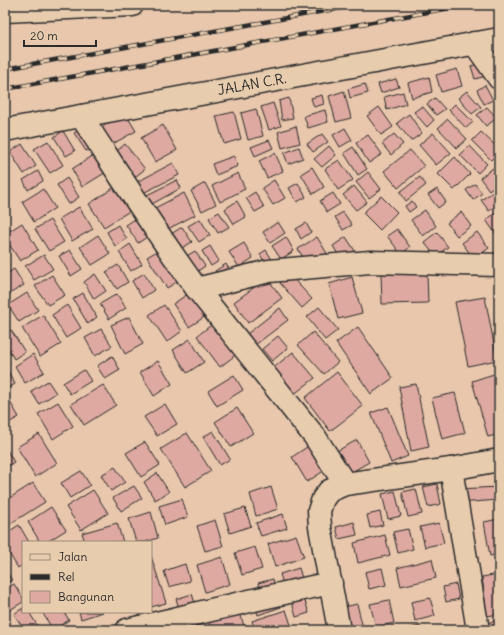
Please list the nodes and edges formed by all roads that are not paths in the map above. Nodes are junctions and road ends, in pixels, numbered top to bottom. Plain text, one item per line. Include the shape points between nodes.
1 (132, 5) edge
2 (5, 11) edge
3 (499, 39) edge
4 (474, 43) junction
5 (499, 78) edge
6 (81, 116) junction
7 (5, 130) edge
8 (499, 265) edge
9 (197, 289) junction
10 (499, 460) edge
11 (451, 469) junction
12 (345, 484) junction
13 (331, 583) junction
14 (204, 621) edge
15 (127, 630) edge
16 (339, 630) edge
17 (478, 630) edge

1 - 2 street
3 - 4 street, JALAN C.R.
4 - 5 street
4 - 6 street, JALAN C.R.
6 - 7 street, JALAN C.R.
6 - 9 street
8 - 9 street via 370,262 269,271
9 - 12 street via 315,437
10 - 11 street
11 - 12 street
11 - 17 street
12 - 13 street via 329,491 319,511
13 - 14 street via 278,594
13 - 16 street
14 - 15 street

